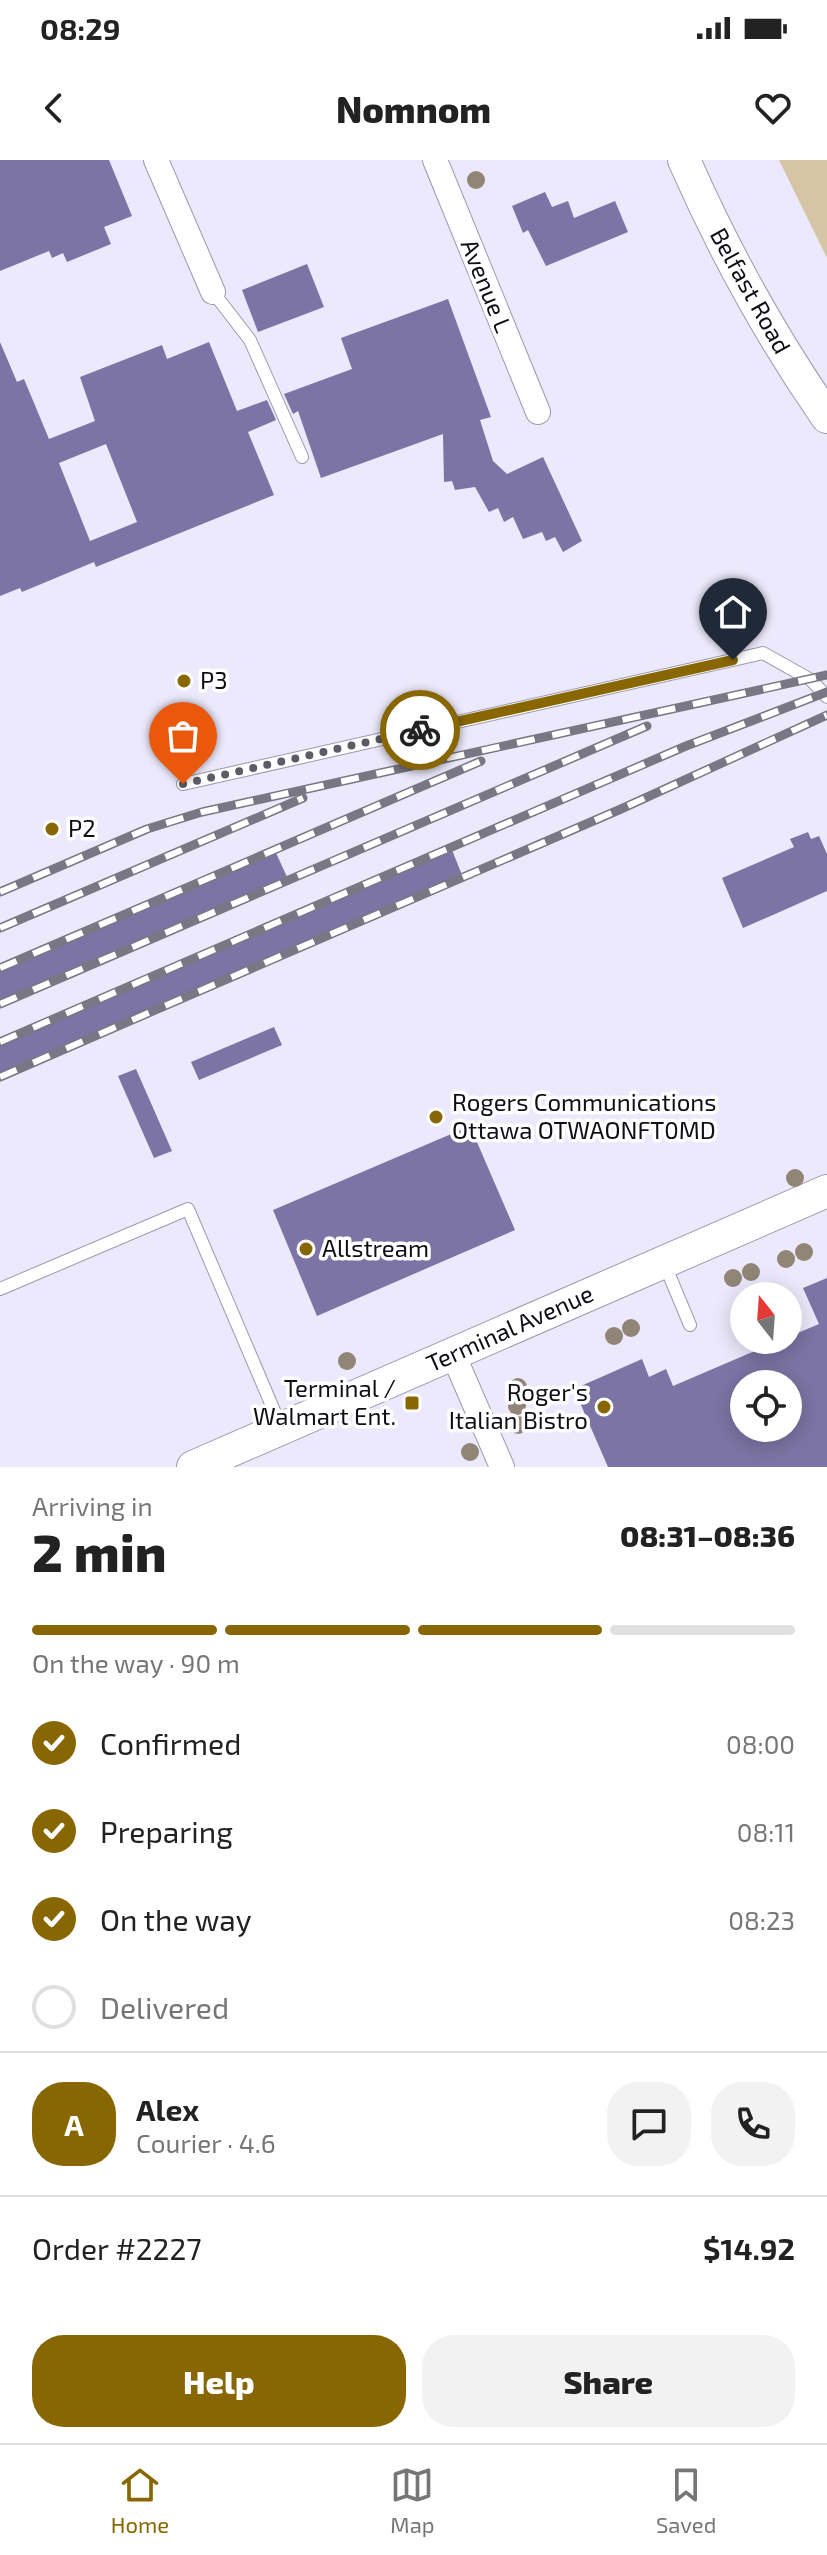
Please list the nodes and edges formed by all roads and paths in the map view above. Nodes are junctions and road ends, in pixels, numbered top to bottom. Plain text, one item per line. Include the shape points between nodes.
1 (156, 160) edge
2 (435, 160) edge
3 (684, 160) edge
4 (213, 292) joint
5 (538, 412) dead end
6 (827, 417) edge
7 (302, 457) dead end
8 (827, 697) edge
9 (183, 784) dead end
10 (827, 1191) edge
11 (664, 1262) junction
12 (0, 1289) edge
13 (690, 1325) dead end
14 (453, 1354) junction
15 (282, 1429) junction
16 (193, 1467) edge
17 (502, 1467) edge

1 - 4 street
2 - 5 street, Avenue L
3 - 6 street, Belfast Road via 720,243
4 - 7 lane via 250,340
8 - 9 lane via 811,680 763,653
10 - 11 street, Terminal Avenue
11 - 13 lane
11 - 14 street, Terminal Avenue
12 - 15 lane via 188,1209
14 - 15 street, Terminal Avenue
14 - 17 street
15 - 16 street, Terminal Avenue

